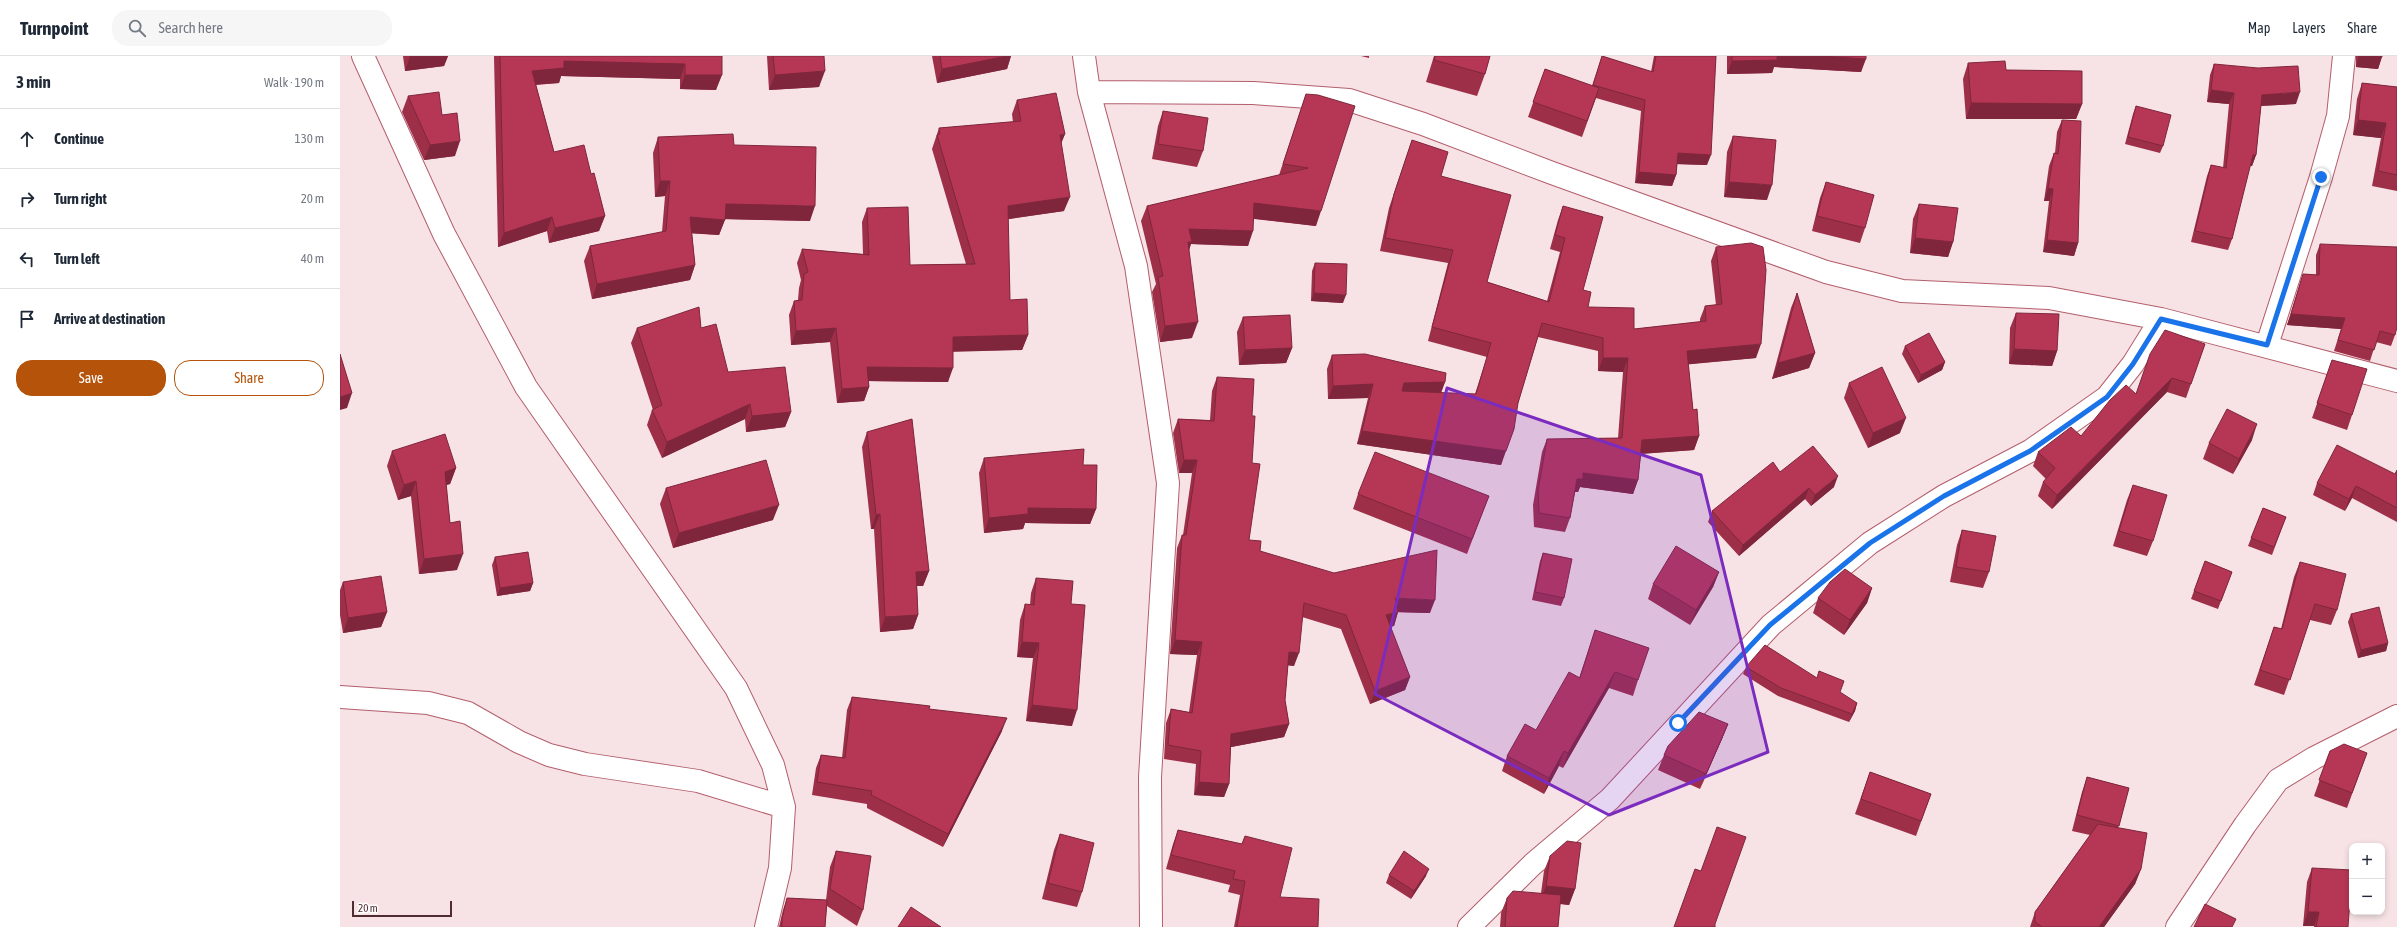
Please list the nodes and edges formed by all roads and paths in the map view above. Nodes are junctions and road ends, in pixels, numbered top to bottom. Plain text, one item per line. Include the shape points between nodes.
1 (363, 56) edge
2 (1084, 56) edge
3 (2344, 56) edge
4 (1089, 92) junction
5 (2161, 319) junction
6 (2267, 345) junction
7 (2397, 381) edge
8 (340, 697) edge
9 (2397, 716) edge
10 (784, 807) junction
11 (766, 927) edge
12 (1150, 927) edge
13 (1469, 927) edge
14 (2177, 927) edge

1 - 10 street via 444,234 526,387 736,688 773,765
2 - 4 street
3 - 6 street via 2338,116
4 - 5 street via 1253,93 1349,100 1422,124 1826,272 1902,291 2049,298
4 - 12 street via 1136,266 1168,482 1150,777
5 - 6 street
5 - 13 street via 2133,364 2107,397 2030,451 1944,496 1870,543 1770,625 1610,799 1532,864
6 - 7 street
8 - 10 street via 428,702 468,713 519,742 549,755 585,764 698,781
9 - 14 street via 2314,758 2278,780
10 - 11 street via 780,868

